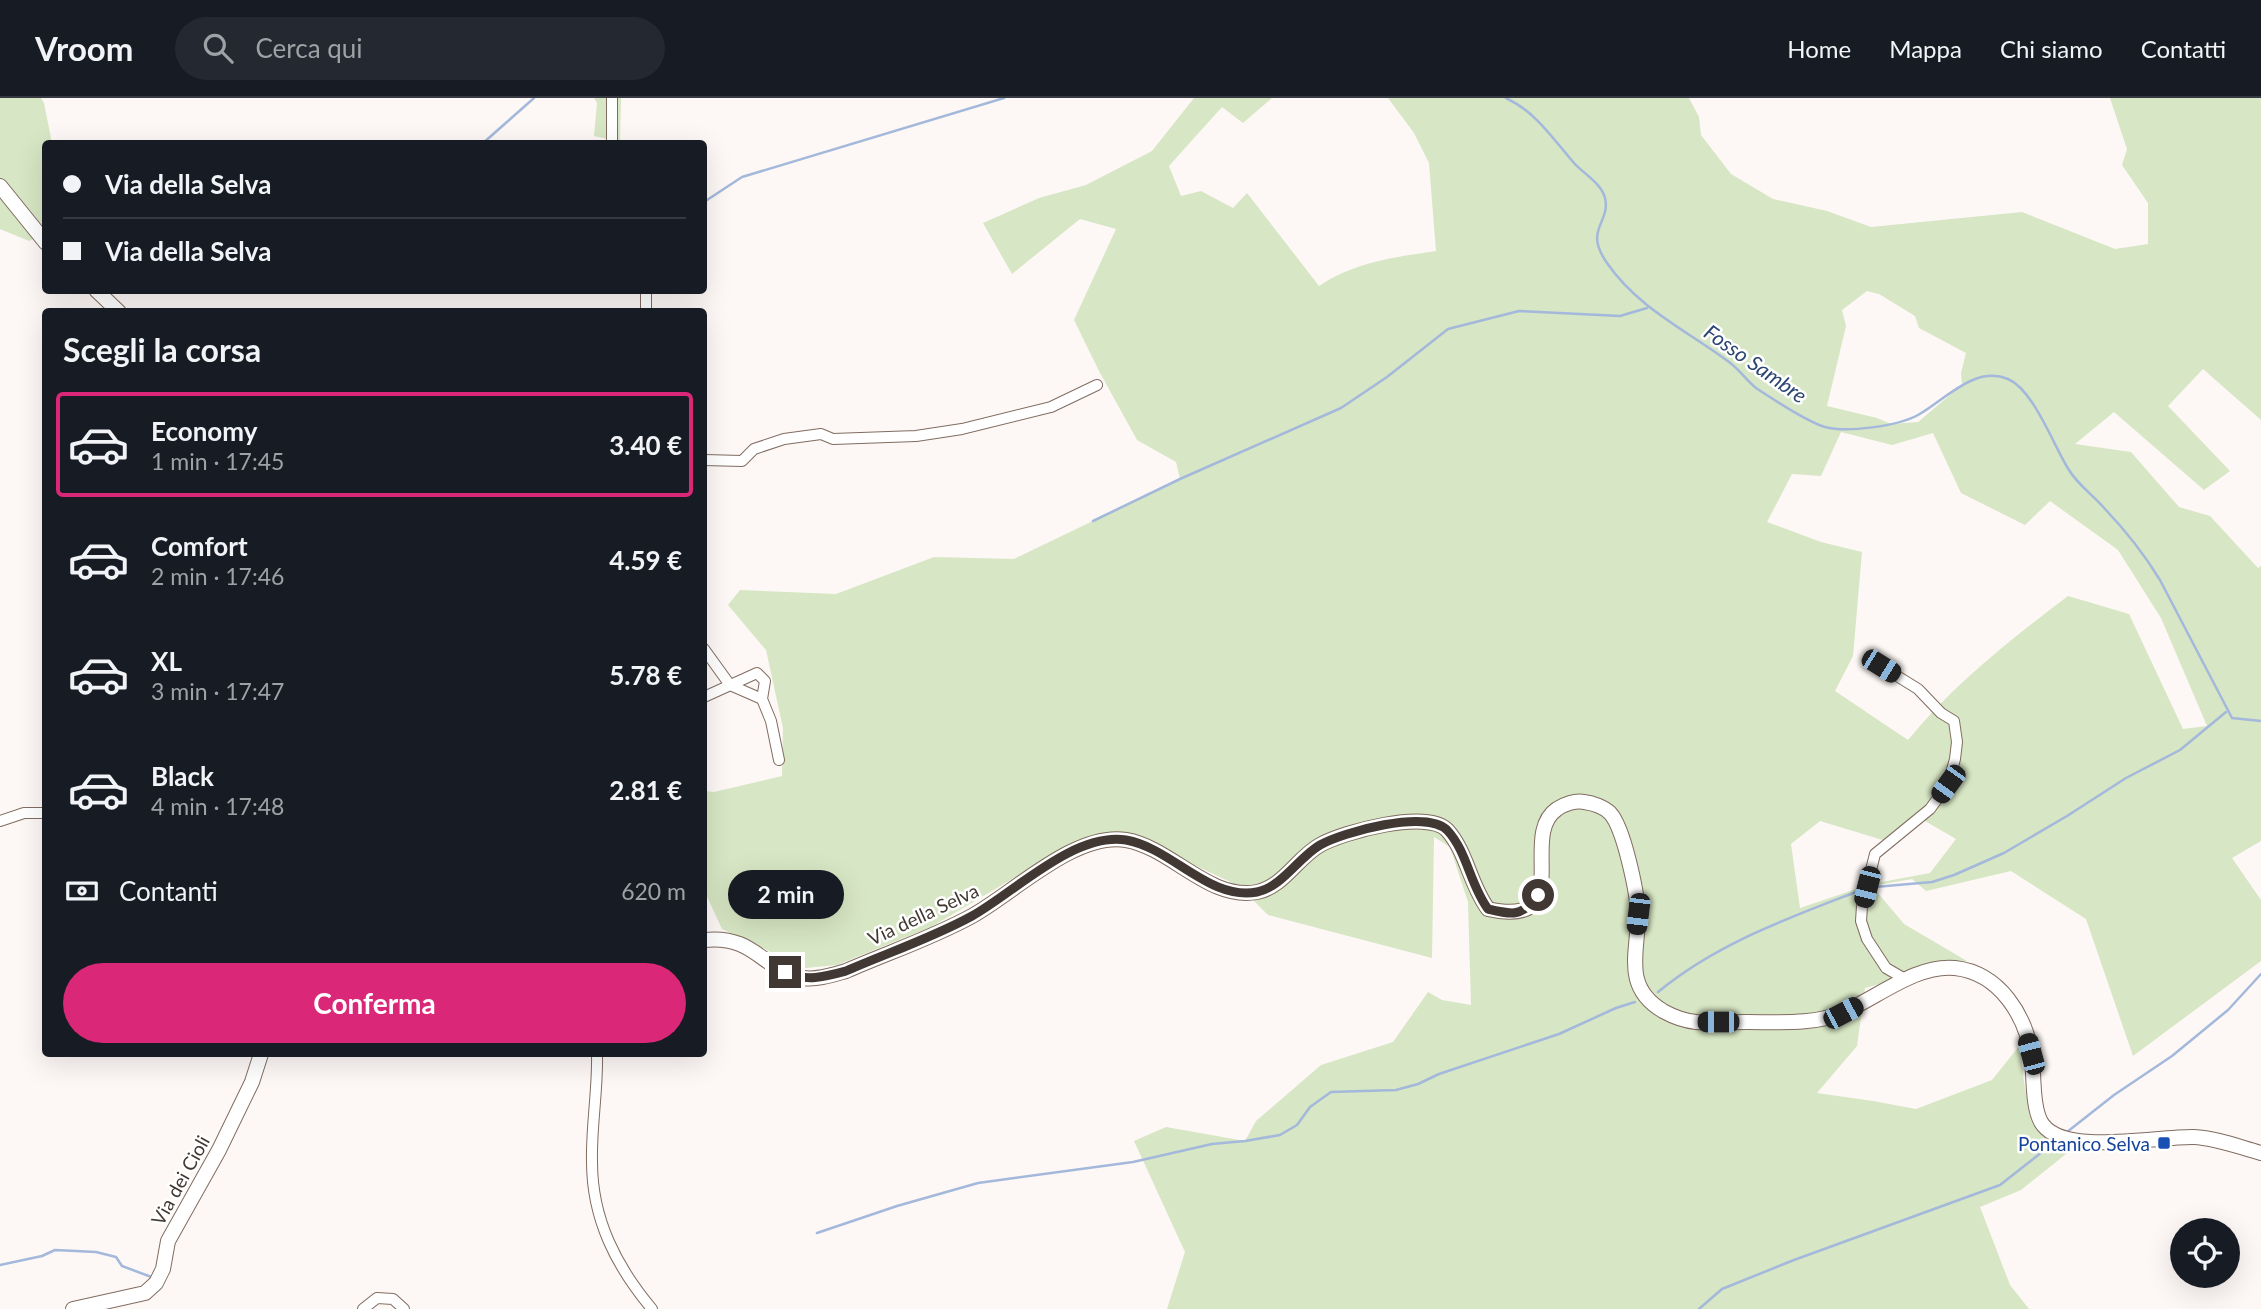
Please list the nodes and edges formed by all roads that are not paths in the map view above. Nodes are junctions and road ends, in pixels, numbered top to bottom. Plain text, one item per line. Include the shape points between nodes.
1 (612, 98) edge
2 (612, 140) edge
3 (0, 186) edge
4 (42, 238) edge
5 (100, 294) edge
6 (115, 308) edge
7 (1097, 385) dead end
8 (707, 460) edge
9 (707, 653) edge
10 (1881, 666) dead end
11 (730, 685) junction
12 (707, 696) edge
13 (762, 699) junction
14 (779, 760) dead end
15 (42, 813) edge
16 (0, 821) edge
17 (707, 940) edge
18 (1905, 979) junction
19 (260, 1057) edge
20 (597, 1057) edge
21 (2261, 1153) edge
22 (73, 1309) edge
23 (363, 1309) edge
24 (404, 1309) edge
25 (652, 1309) edge

1 - 2 street
3 - 4 street
5 - 6 street
7 - 8 street via 1051,407 962,429 902,437 833,439 821,434 754,449 742,461
9 - 11 street
10 - 18 street via 1918,689 1954,721 1957,742 1948,784 1936,801 1875,854 1862,906 1867,939 1886,968
11 - 12 street
11 - 13 street
11 - 13 street via 757,673 765,681
13 - 14 street
15 - 16 street
17 - 18 street, Via della Selva via 743,945 794,976 825,977 972,916 1086,845 1127,840 1212,883 1247,893 1266,890 1321,845 1342,835 1412,820 1444,827 1488,909 1519,913 1538,895 1544,876 1541,840 1549,819 1564,805 1582,801 1609,812 1617,823 1637,902 1634,973 1652,1004 1665,1013 1693,1022 1824,1019
18 - 21 street, Via della Selva via 1952,968 1974,971 1992,981 2008,998 2025,1031 2038,1116 2053,1133 2070,1141 2095,1143 2197,1137
19 - 22 street, Via dei Cioli via 219,1150 168,1241 156,1283 145,1293
20 - 25 street via 592,1161 595,1205 614,1254
23 - 24 street via 377,1298 393,1299

